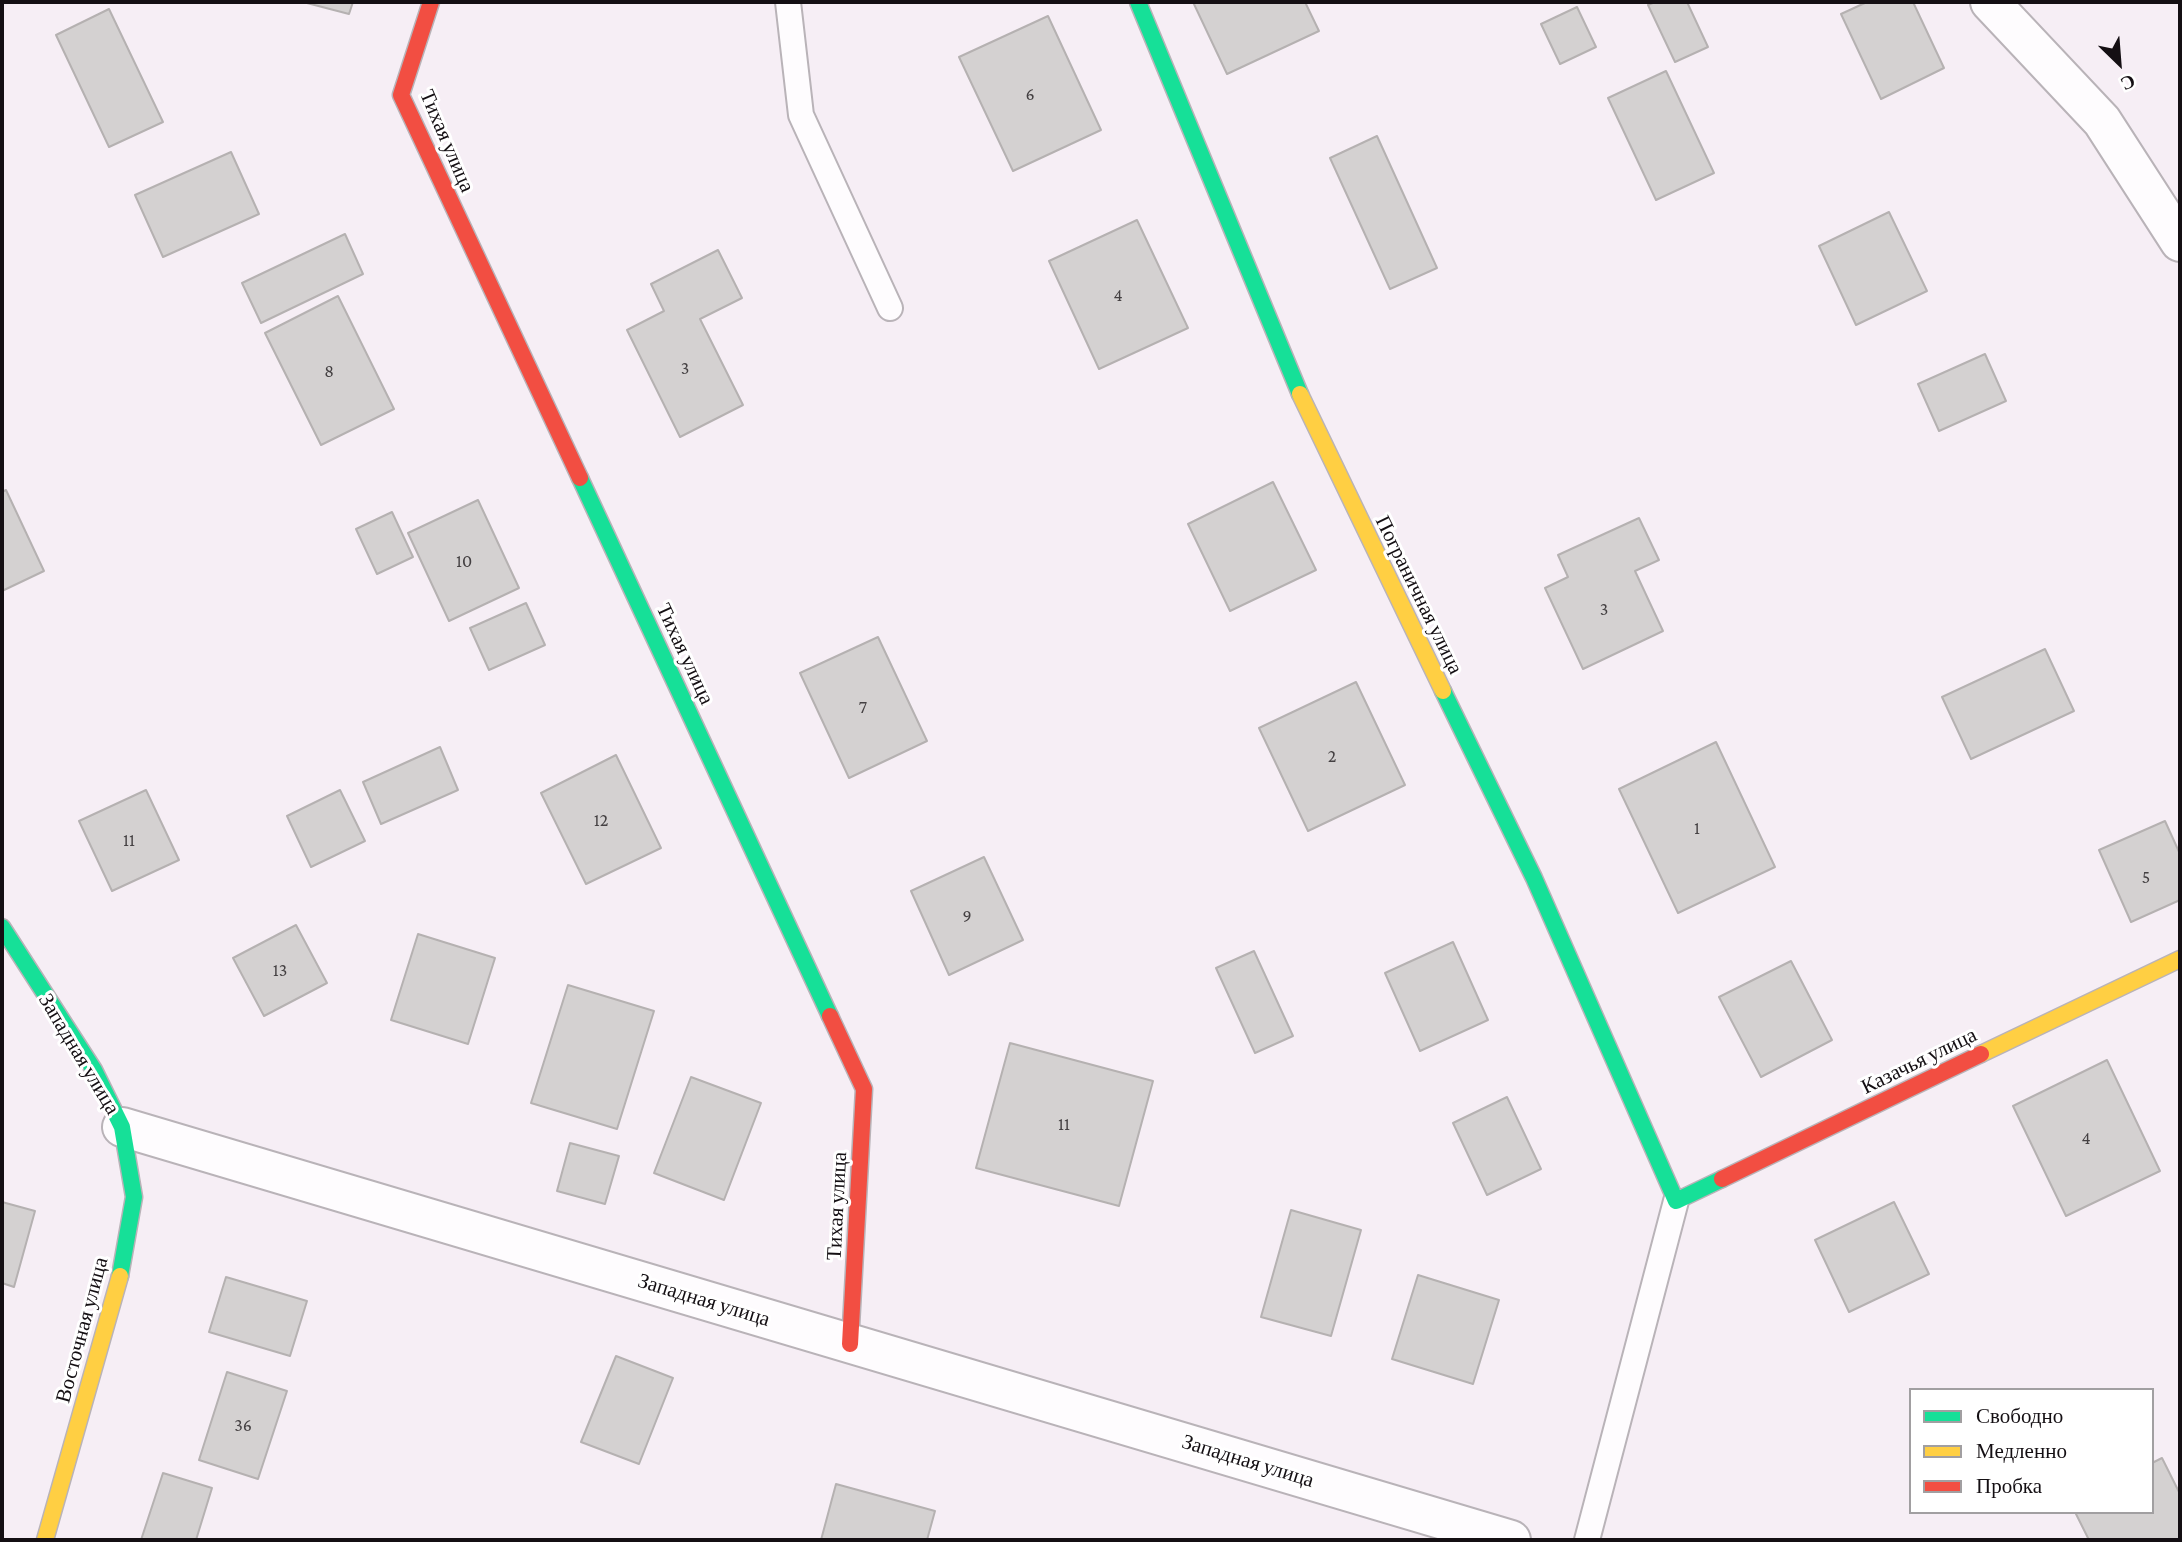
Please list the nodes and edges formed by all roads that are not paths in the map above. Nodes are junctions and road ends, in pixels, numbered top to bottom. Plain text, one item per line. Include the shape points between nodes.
1 (431, 2) edge
2 (788, 2) edge
3 (1138, 2) edge
4 (1990, 2) edge
5 (2180, 241) edge
6 (890, 308) dead end
7 (2, 927) edge
8 (2180, 959) edge
9 (122, 1128) junction
10 (1676, 1201) junction
11 (850, 1344) junction
12 (45, 1540) edge
13 (1511, 1540) edge
14 (1587, 1540) edge

1 - 11 street, Тихая улица via 401,95 864,1089
2 - 6 lane via 801,115
3 - 10 street, Пограничная улица via 1311,420 1534,878
4 - 5 street via 2102,121
7 - 9 street, Западная улица via 94,1070
8 - 10 street, Казачья улица
9 - 11 street, Западная улица
9 - 12 street, Восточная улица via 134,1197 119,1277
10 - 14 lane
11 - 13 street, Западная улица

